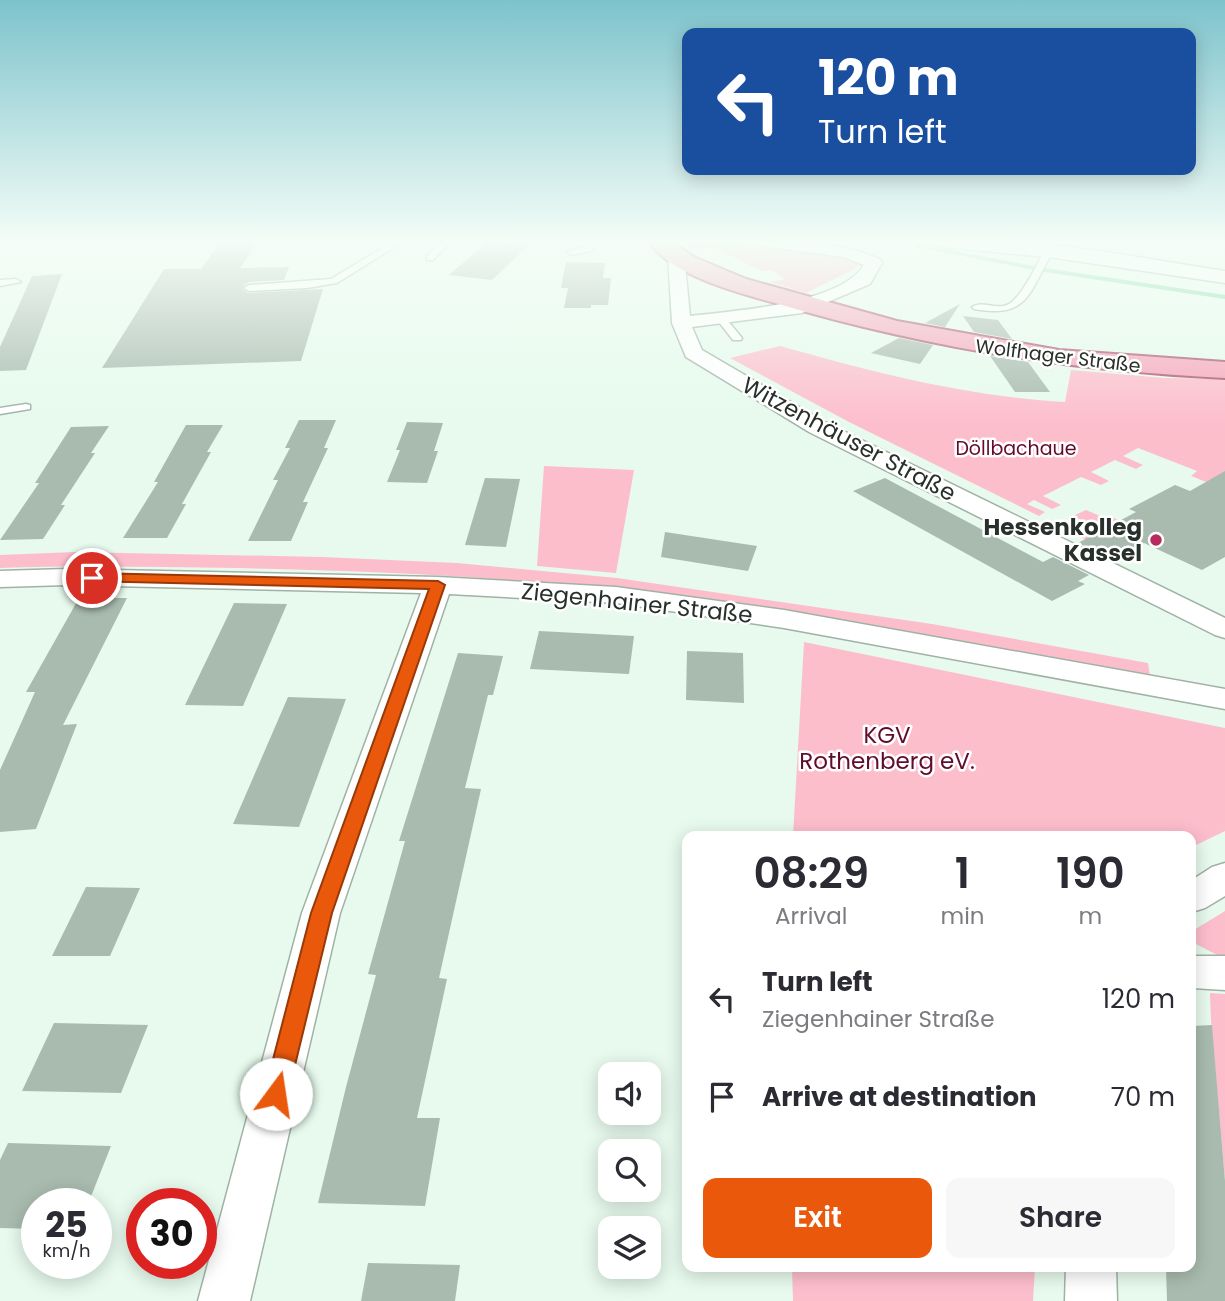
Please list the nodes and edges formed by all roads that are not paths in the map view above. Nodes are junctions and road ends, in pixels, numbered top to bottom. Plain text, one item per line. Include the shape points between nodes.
1 (677, 302) edge
2 (796, 302) edge
3 (813, 302) edge
4 (1019, 302) edge
5 (806, 305) junction
6 (977, 307) dead end
7 (720, 317) junction
8 (681, 323) junction
9 (737, 338) dead end
10 (1225, 370) edge
11 (26, 407) dead end
12 (0, 411) edge
13 (0, 579) edge
14 (438, 585) junction
15 (1225, 629) edge
16 (1225, 699) edge
17 (1225, 877) edge
18 (1196, 895) edge
19 (1196, 972) edge
20 (1225, 973) edge
21 (1091, 1272) edge
22 (224, 1301) edge
23 (1091, 1301) edge

1 - 8 street, Witzenhäuser Straße
2 - 5 main road, Wolfhager Straße
3 - 5 street
4 - 6 lane via 1006,309
5 - 7 street
5 - 10 main road, Wolfhager Straße via 957,343 1030,355
7 - 8 street
7 - 9 lane
8 - 15 street, Witzenhäuser Straße via 693,353 793,415
11 - 12 lane
13 - 14 street, Ziegenhainer Straße
14 - 16 street, Ziegenhainer Straße via 616,595 784,619
14 - 22 street via 321,913
17 - 18 street
19 - 20 street
21 - 23 street

